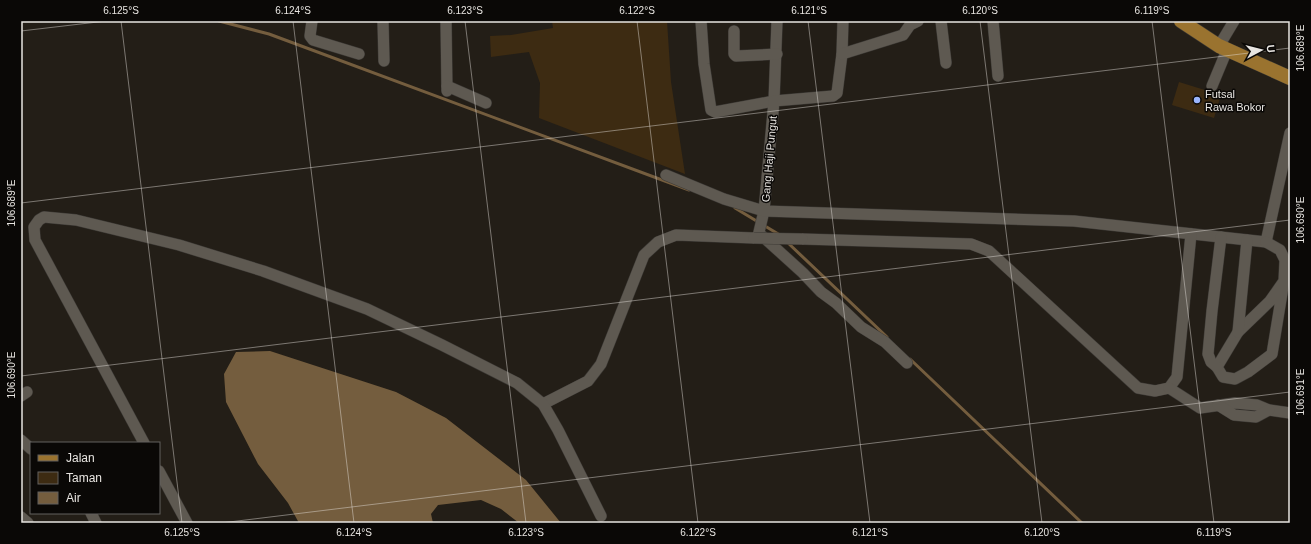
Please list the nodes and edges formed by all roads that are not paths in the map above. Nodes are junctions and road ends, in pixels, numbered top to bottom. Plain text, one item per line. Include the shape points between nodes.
1 (312, 21) edge
2 (383, 21) edge
3 (446, 21) edge
4 (701, 21) edge
5 (777, 21) edge
6 (843, 21) edge
7 (918, 21) edge
8 (941, 21) edge
9 (993, 21) edge
10 (1181, 21) edge
11 (1234, 21) edge
12 (734, 31) dead end
13 (1223, 48) junction
14 (359, 54) dead end
15 (776, 54) junction
16 (842, 54) junction
17 (384, 61) dead end
18 (946, 63) dead end
19 (998, 76) dead end
20 (1290, 78) edge
21 (1212, 86) dead end
22 (774, 101) junction
23 (486, 103) dead end
24 (1290, 133) edge
25 (666, 175) dead end
26 (764, 214) junction
27 (757, 233) junction
28 (1191, 234) junction
29 (1221, 237) junction
30 (1247, 240) junction
31 (1266, 242) junction
32 (1284, 280) junction
33 (1238, 332) junction
34 (907, 362) dead end
35 (1217, 367) junction
36 (1169, 388) junction
37 (543, 404) junction
38 (1290, 413) edge
39 (21, 440) edge
40 (143, 442) edge
41 (30, 448) edge
42 (160, 473) edge
43 (92, 514) edge
44 (601, 516) dead end
45 (21, 517) edge
46 (28, 523) edge
47 (96, 523) edge
48 (187, 523) edge

1 - 14 street via 310,36 313,40
2 - 17 street
3 - 23 street via 447,89
4 - 22 street, Gang Haji Pungut via 711,110 715,112
5 - 15 street, Gang Haji Pungut
6 - 16 street, Gang Haji Pungut
7 - 16 street via 910,25 903,35
8 - 18 street
9 - 19 street
10 - 13 main road
11 - 13 street
12 - 15 street via 736,56
13 - 20 main road
13 - 21 street
15 - 22 street, Gang Haji Pungut
16 - 22 street, Gang Haji Pungut via 835,95
22 - 26 street, Gang Haji Pungut
24 - 31 street
25 - 26 street
26 - 27 street, Gang Haji Pungut
26 - 28 street via 1074,221
27 - 34 street via 861,327 885,342
27 - 36 street, bridge via 802,239 971,244 989,251 1138,388 1155,391
27 - 37 street via 676,235 658,242 644,255 601,364 588,381
28 - 29 street
28 - 36 street via 1177,377
29 - 30 street
29 - 35 street via 1208,354 1211,362
30 - 31 street
30 - 33 street
31 - 32 street via 1280,250 1285,260
32 - 33 street via 1270,301
32 - 35 street via 1272,354 1235,379 1223,377
33 - 35 street
36 - 38 street via 1200,408 1218,405 1234,415 1256,417 1269,410
37 - 40 street via 517,383 442,345 359,307 263,271 179,245 76,220 44,217 34,227 35,240
37 - 44 street
39 - 41 street
42 - 48 street
43 - 47 street
45 - 46 street

